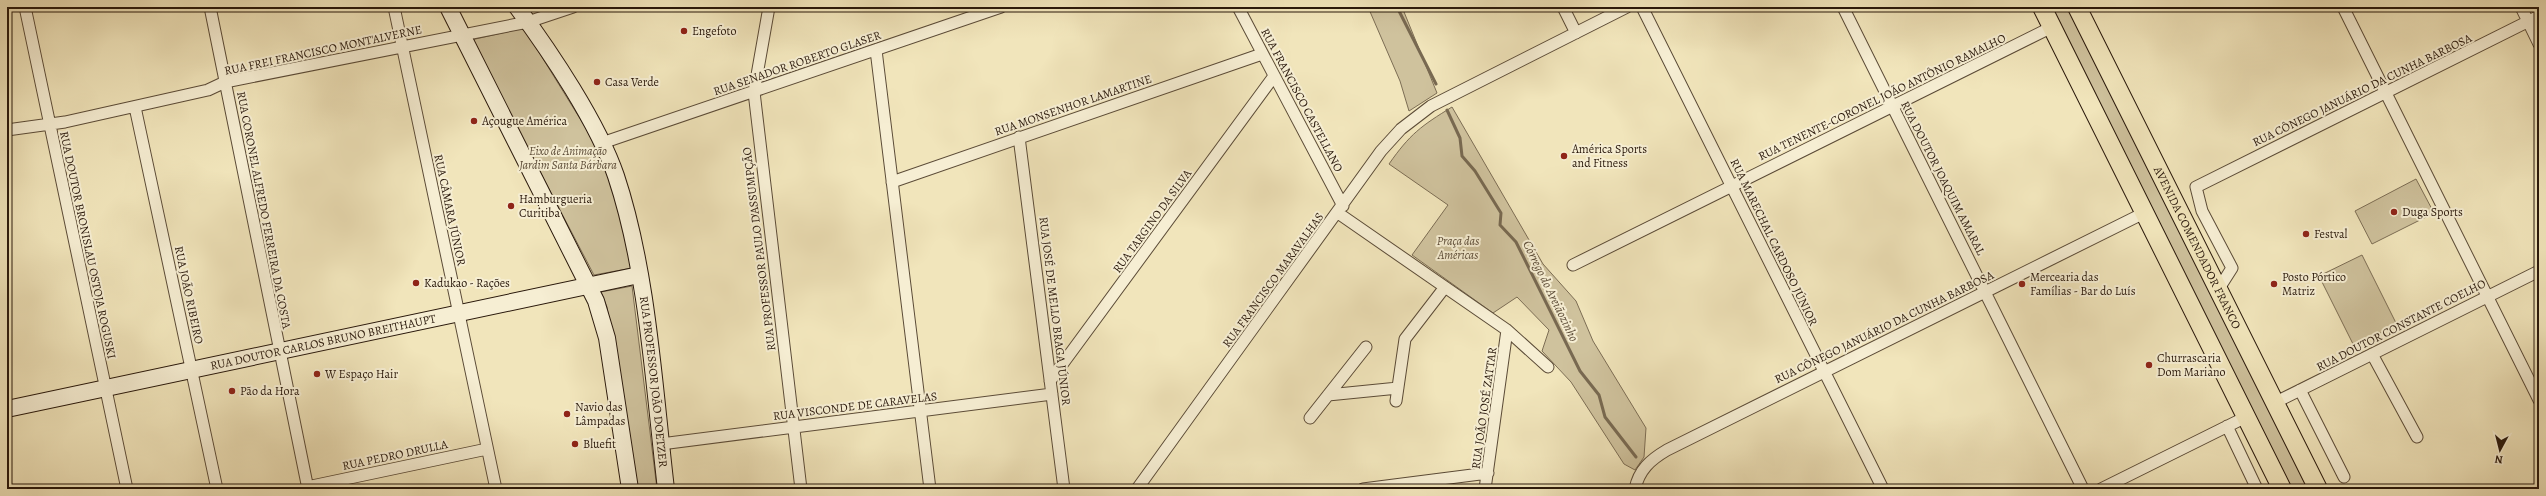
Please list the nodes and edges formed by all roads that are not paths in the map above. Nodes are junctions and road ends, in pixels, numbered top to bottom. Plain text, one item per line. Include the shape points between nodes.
1 (24, 7) edge
2 (210, 7) edge
3 (394, 7) edge
4 (448, 7) edge
5 (517, 7) edge
6 (573, 7) edge
7 (769, 7) edge
8 (1001, 7) edge
9 (1238, 7) edge
10 (1563, 7) edge
11 (1627, 7) edge
12 (1642, 7) edge
13 (1844, 7) edge
14 (2042, 7) edge
15 (2343, 7) edge
16 (2521, 7) edge
17 (2083, 9) edge
18 (2539, 16) edge
19 (2528, 21) junction
20 (528, 22) junction
21 (2052, 27) junction
22 (1576, 33) junction
23 (463, 35) junction
24 (2539, 44) edge
25 (403, 47) junction
26 (876, 50) junction
27 (1262, 54) junction
28 (1274, 76) junction
29 (225, 82) junction
30 (754, 92) junction
31 (2386, 92) junction
32 (135, 106) junction
33 (1893, 106) junction
34 (49, 124) junction
35 (7, 130) edge
36 (1020, 137) junction
37 (602, 144) junction
38 (892, 182) junction
39 (1732, 186) junction
40 (1340, 210) junction
41 (2144, 213) junction
42 (1573, 265) dead end
43 (2539, 271) edge
44 (640, 275) junction
45 (590, 285) junction
46 (1445, 288) junction
47 (2218, 290) junction
48 (1985, 292) junction
49 (2487, 296) junction
50 (459, 313) junction
51 (1507, 330) junction
52 (1366, 347) dead end
53 (279, 351) junction
54 (2372, 354) junction
55 (1548, 367) dead end
56 (192, 370) junction
57 (1824, 372) junction
58 (1050, 381) junction
59 (106, 388) junction
60 (1398, 388) junction
61 (2300, 390) junction
62 (1052, 394) junction
63 (1328, 395) junction
64 (2539, 400) edge
65 (1396, 401) dead end
66 (2274, 403) junction
67 (7, 409) edge
68 (921, 411) junction
69 (2246, 417) junction
70 (1310, 418) dead end
71 (2227, 426) junction
72 (794, 427) junction
73 (2291, 436) junction
74 (2417, 437) dead end
75 (661, 444) junction
76 (487, 449) junction
77 (1488, 473) junction
78 (2344, 477) dead end
79 (308, 488) edge
80 (127, 489) edge
81 (217, 489) edge
82 (496, 489) edge
83 (630, 489) edge
84 (666, 489) edge
85 (801, 489) edge
86 (930, 489) edge
87 (1064, 489) edge
88 (1137, 489) edge
89 (1362, 489) edge
90 (1486, 489) edge
91 (1635, 489) edge
92 (1883, 489) edge
93 (2083, 489) edge
94 (2101, 489) edge
95 (2257, 489) edge
96 (2282, 489) edge
97 (2318, 489) edge
98 (2324, 489) edge

1 - 34 street, RUA DOUTOR BRONISLAU OSTOJA ROGUSKI
2 - 29 street, RUA CORONEL ALFREDO FERREIRA DA COSTA
3 - 25 street, RUA CÂMARA JÚNIOR
4 - 23 main road
5 - 20 main road, RUA PROFESSOR JOÃO DOETZER
6 - 20 street, RUA FREI FRANCISCO MONT'ALVERNE
7 - 30 street, RUA PROFESSOR PAULO D'ASSUMPÇÃO
8 - 26 street, RUA SENADOR ROBERTO GLASER
9 - 27 street, RUA FRANCISCO CASTELLANO
10 - 22 street
11 - 22 street, RUA FRANCISCO MARAVALHAS
12 - 39 street, RUA MARECHAL CARDOSO JÚNIOR
13 - 33 street, RUA DOUTOR JOAQUIM AMARAL
14 - 21 highway
15 - 31 street
16 - 19 street
17 - 47 highway, AVENIDA COMENDADOR FRANCO
18 - 19 street, RUA CÔNEGO JANUÁRIO DA CUNHA BARBOSA
19 - 24 street
19 - 31 street, RUA CÔNEGO JANUÁRIO DA CUNHA BARBOSA
20 - 23 street, RUA FREI FRANCISCO MONT'ALVERNE
20 - 37 main road, RUA PROFESSOR JOÃO DOETZER
21 - 33 street, RUA TENENTE-CORONEL JOÃO ANTÔNIO RAMALHO
21 - 41 highway
22 - 40 street, RUA FRANCISCO MARAVALHAS via 1443,100 1412,119 1391,139
23 - 25 street, RUA FREI FRANCISCO MONT'ALVERNE
23 - 45 main road
25 - 29 street, RUA FREI FRANCISCO MONT'ALVERNE
25 - 50 street, RUA CÂMARA JÚNIOR
26 - 30 street, RUA SENADOR ROBERTO GLASER
26 - 38 street
27 - 28 street, RUA FRANCISCO CASTELLANO
27 - 36 street, RUA MONSENHOR LAMARTINE
28 - 40 street, RUA FRANCISCO CASTELLANO
28 - 58 street, RUA TARGINO DA SILVA
29 - 32 street, RUA FREI FRANCISCO MONT'ALVERNE via 208,90
29 - 53 street, RUA CORONEL ALFREDO FERREIRA DA COSTA
30 - 37 street, RUA SENADOR ROBERTO GLASER
30 - 72 street, RUA PROFESSOR PAULO D'ASSUMPÇÃO
31 - 47 street, RUA CÔNEGO JANUÁRIO DA CUNHA BARBOSA via 2196,187 2202,211 2232,268
31 - 49 street
32 - 34 street, RUA FREI FRANCISCO MONT'ALVERNE
32 - 56 street, RUA JOÃO RIBEIRO
33 - 39 street, RUA TENENTE-CORONEL JOÃO ANTÔNIO RAMALHO
33 - 48 street, RUA DOUTOR JOAQUIM AMARAL
34 - 35 street, RUA FREI FRANCISCO MONT'ALVERNE
34 - 59 street, RUA DOUTOR BRONISLAU OSTOJA ROGUSKI
36 - 38 street, RUA MONSENHOR LAMARTINE
36 - 58 street, RUA JOSÉ DE MELLO BRAGA JÚNIOR
37 - 44 main road, RUA PROFESSOR JOÃO DOETZER via 616,176 626,209
38 - 68 street
39 - 42 street, RUA TENENTE-CORONEL JOÃO ANTÔNIO RAMALHO
39 - 57 street, RUA MARECHAL CARDOSO JÚNIOR
40 - 46 street, RUA FRANCISCO CASTELLANO
40 - 88 street, RUA FRANCISCO MARAVALHAS
41 - 48 street, RUA CÔNEGO JANUÁRIO DA CUNHA BARBOSA
41 - 69 highway
43 - 49 street, RUA DOUTOR CONSTANTE COELHO
44 - 45 main road, RUA DOUTOR CARLOS BRUNO BREITHAUPT
44 - 75 main road, RUA PROFESSOR JOÃO DOETZER
45 - 50 main road, RUA DOUTOR CARLOS BRUNO BREITHAUPT
45 - 83 main road via 607,338
46 - 51 street, RUA FRANCISCO CASTELLANO
46 - 60 street via 1407,336
47 - 66 highway, AVENIDA COMENDADOR FRANCO
48 - 57 street, RUA CÔNEGO JANUÁRIO DA CUNHA BARBOSA
48 - 93 street, RUA DOUTOR JOAQUIM AMARAL
49 - 54 street, RUA DOUTOR CONSTANTE COELHO
49 - 64 street
50 - 53 main road, RUA DOUTOR CARLOS BRUNO BREITHAUPT
50 - 76 street, RUA CÂMARA JÚNIOR
51 - 55 street, RUA FRANCISCO CASTELLANO
51 - 77 street, RUA JOÃO JOSÉ ZATTAR
52 - 63 street
53 - 56 main road, RUA DOUTOR CARLOS BRUNO BREITHAUPT
53 - 79 street, RUA CORONEL ALFREDO FERREIRA DA COSTA
54 - 61 street, RUA DOUTOR CONSTANTE COELHO
54 - 74 street
56 - 59 main road, RUA DOUTOR CARLOS BRUNO BREITHAUPT
56 - 81 street, RUA JOÃO RIBEIRO
57 - 91 street, RUA CÔNEGO JANUÁRIO DA CUNHA BARBOSA via 1666,450 1640,473
57 - 92 street, RUA MARECHAL CARDOSO JÚNIOR
58 - 62 street, RUA JOSÉ DE MELLO BRAGA JÚNIOR
59 - 67 main road, RUA DOUTOR CARLOS BRUNO BREITHAUPT
59 - 80 street, RUA DOUTOR BRONISLAU OSTOJA ROGUSKI
60 - 63 street
60 - 65 street
61 - 66 street, RUA DOUTOR CONSTANTE COELHO
61 - 78 street
62 - 68 street, RUA VISCONDE DE CARAVELAS
62 - 87 street, RUA JOSÉ DE MELLO BRAGA JÚNIOR
63 - 70 street
66 - 73 highway, AVENIDA COMENDADOR FRANCO
68 - 72 street, RUA VISCONDE DE CARAVELAS
68 - 86 street
69 - 71 street
69 - 96 highway
71 - 94 street
71 - 95 street
72 - 75 street, RUA VISCONDE DE CARAVELAS
72 - 85 street, RUA PROFESSOR PAULO D'ASSUMPÇÃO
73 - 97 highway, AVENIDA COMENDADOR FRANCO
73 - 98 highway
75 - 84 main road, RUA PROFESSOR JOÃO DOETZER
76 - 79 street, RUA PEDRO DRULLA
76 - 82 street, RUA CÂMARA JÚNIOR
77 - 89 street
77 - 90 street, RUA JOÃO JOSÉ ZATTAR

